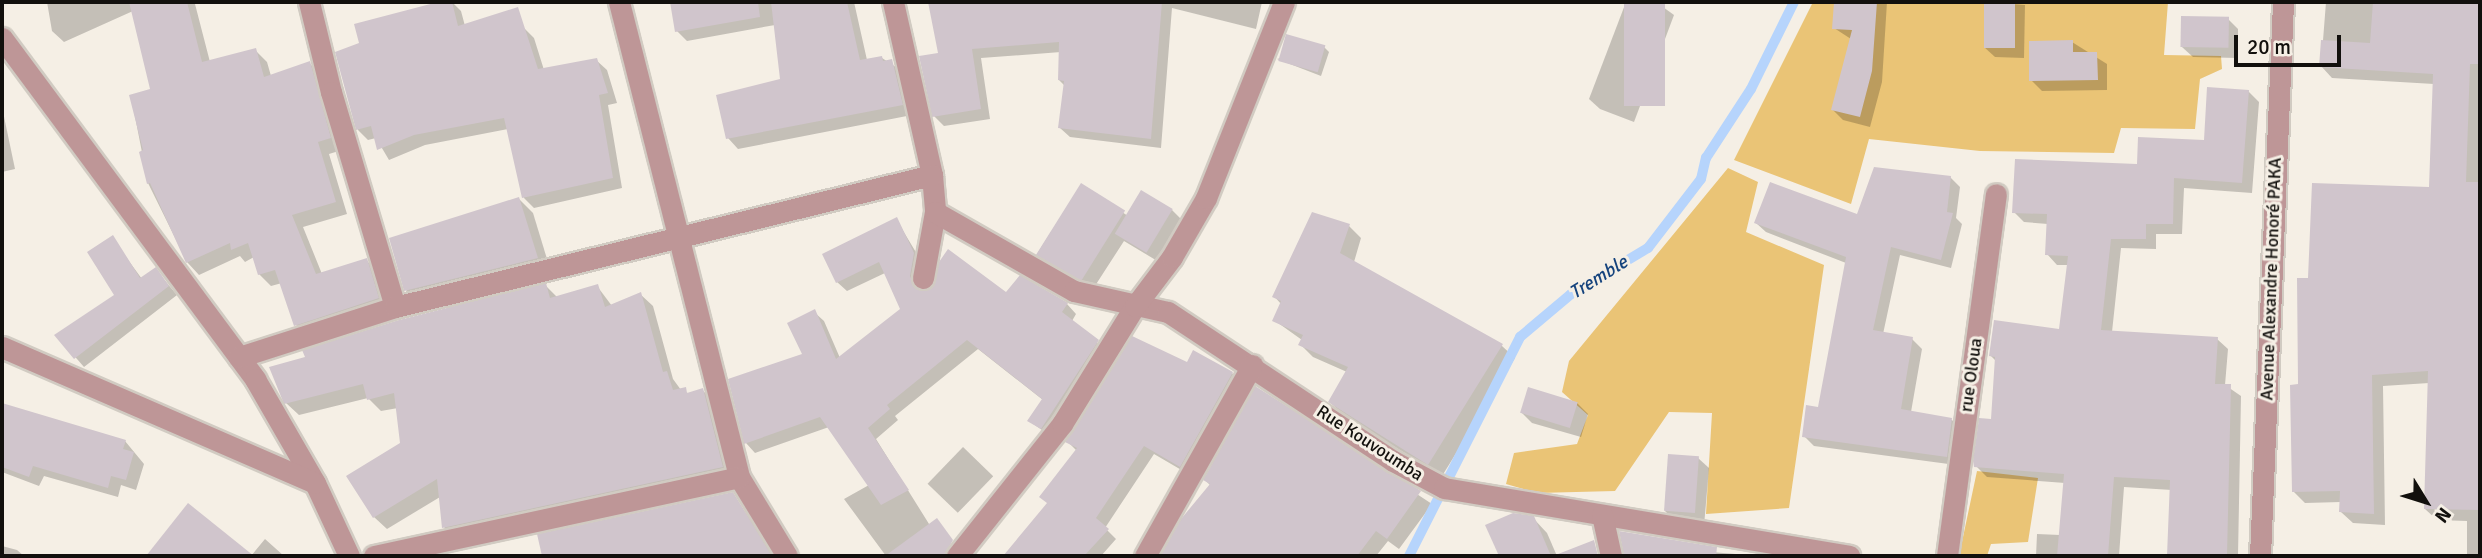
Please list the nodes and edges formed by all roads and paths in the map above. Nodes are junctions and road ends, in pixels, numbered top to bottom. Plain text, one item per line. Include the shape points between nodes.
1 (309, 2) edge
2 (619, 2) edge
3 (893, 2) edge
4 (1284, 2) edge
5 (2283, 2) edge
6 (2, 38) edge
7 (932, 175) junction
8 (1996, 194) dead end
9 (935, 212) junction
10 (678, 237) junction
11 (923, 278) dead end
12 (1135, 306) junction
13 (396, 307) junction
14 (2, 347) edge
15 (239, 357) junction
16 (1252, 365) junction
17 (739, 477) junction
18 (315, 483) junction
19 (1602, 515) junction
20 (349, 556) edge
21 (374, 556) edge
22 (788, 556) edge
23 (957, 556) edge
24 (1144, 556) edge
25 (1611, 556) edge
26 (1849, 556) edge
27 (1947, 556) edge
28 (2260, 556) edge

1 - 13 street via 331,92
2 - 10 street
3 - 7 street
4 - 12 street via 1206,198 1172,257
5 - 28 street, Avenue Alexandre Honoré PAKA
6 - 15 street
7 - 9 street
7 - 10 street
8 - 27 street, rue Oloua
9 - 11 street
9 - 12 street, Rue Kouvoumba via 1074,291
10 - 13 street
10 - 17 street
12 - 16 street, Rue Kouvoumba via 1168,312
12 - 23 street via 1062,424
13 - 15 street
14 - 18 street
15 - 18 street
16 - 19 street, Rue Kouvoumba via 1422,479 1444,488
16 - 24 street
17 - 21 street
17 - 22 street
18 - 20 street
19 - 25 street
19 - 26 street, Rue Kouvoumba

